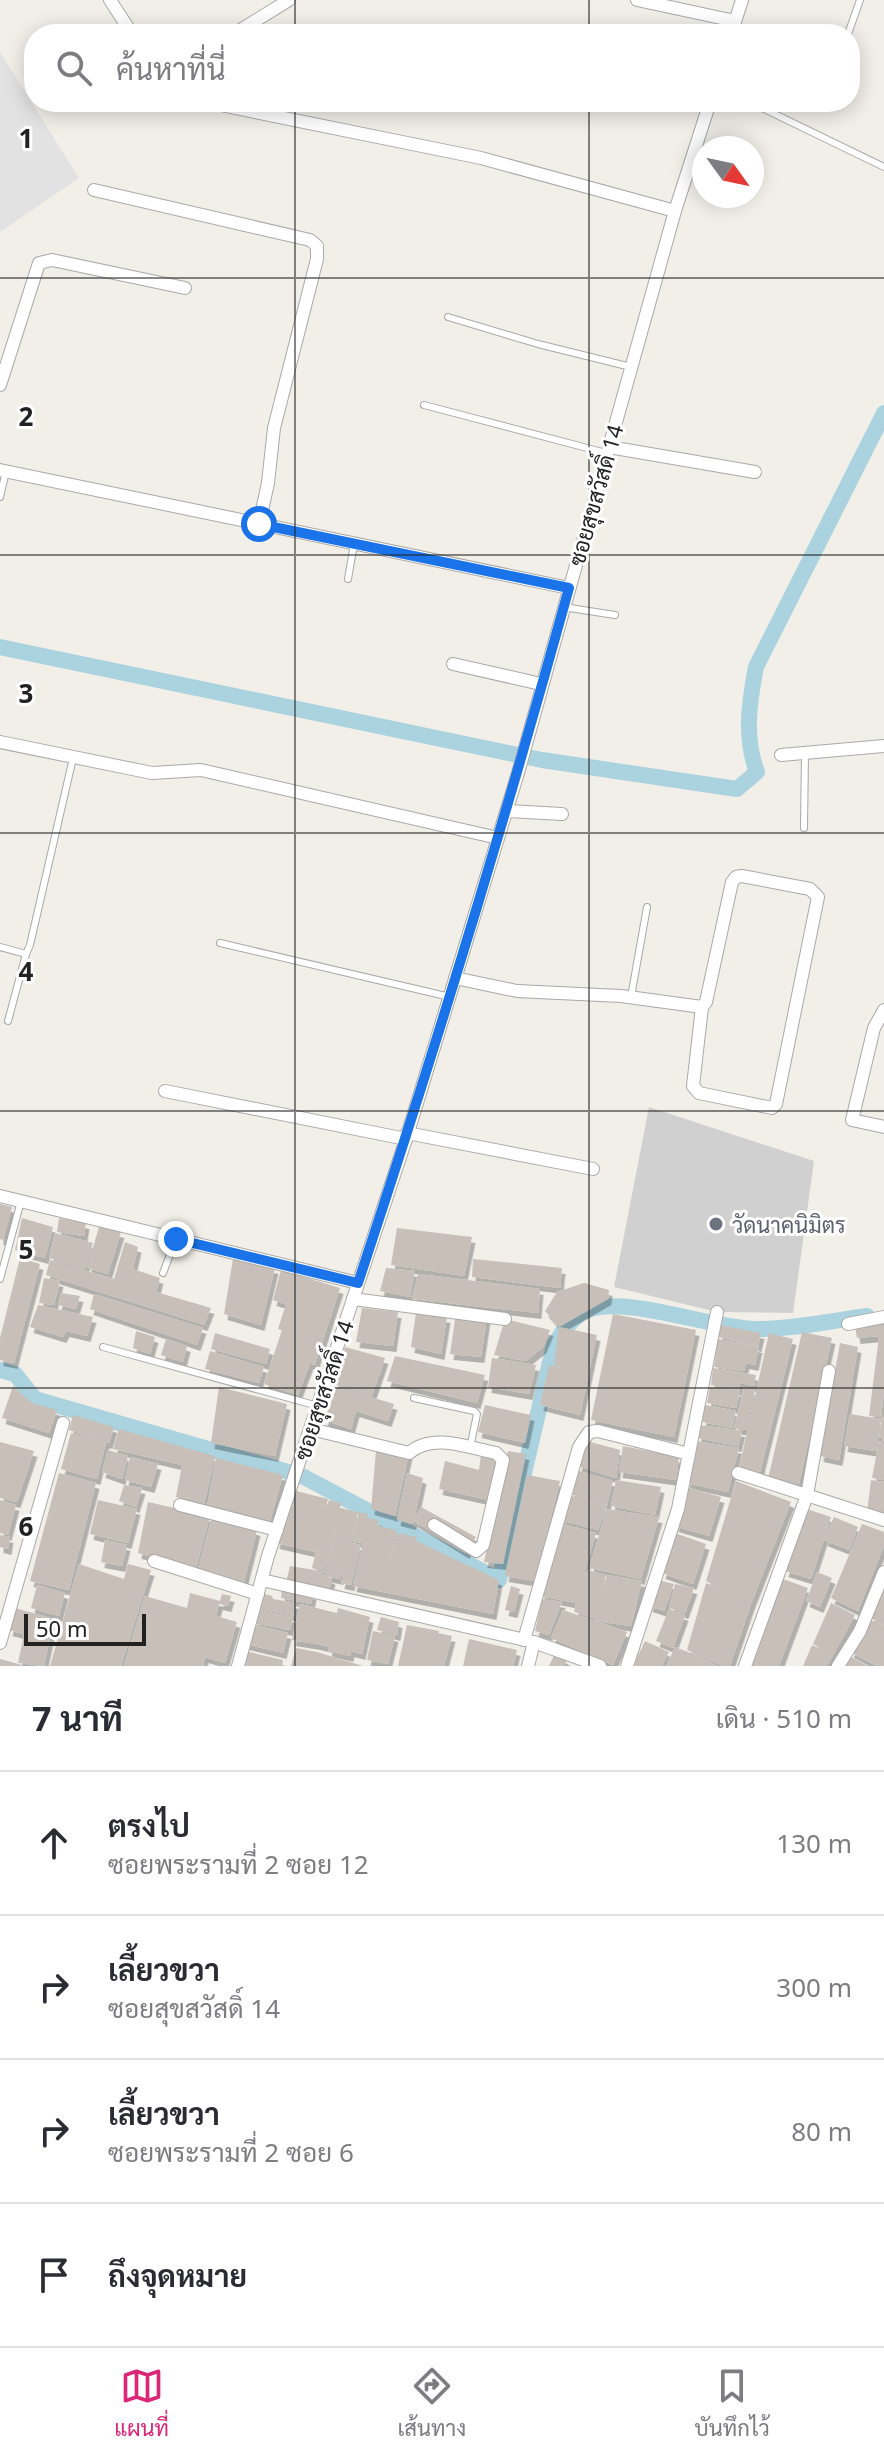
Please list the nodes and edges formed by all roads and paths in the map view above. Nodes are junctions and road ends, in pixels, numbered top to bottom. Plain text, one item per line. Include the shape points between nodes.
1 (110, 0) edge
2 (637, 0) edge
3 (742, 0) edge
4 (860, 0) edge
5 (284, 1) edge
6 (735, 21) junction
7 (126, 24) edge
8 (249, 24) edge
9 (734, 24) edge
10 (852, 24) edge
11 (255, 112) edge
12 (707, 112) edge
13 (771, 112) edge
14 (884, 167) edge
15 (94, 190) dead end
16 (675, 211) junction
17 (185, 288) dead end
18 (448, 317) dead end
19 (631, 367) junction
20 (0, 385) edge
21 (424, 405) dead end
22 (608, 450) junction
23 (3, 470) edge
24 (755, 472) dead end
25 (0, 497) edge
26 (259, 524) junction
27 (354, 544) junction
28 (348, 579) dead end
29 (569, 588) junction
30 (563, 607) junction
31 (615, 615) dead end
32 (453, 664) dead end
33 (541, 684) junction
34 (0, 742) edge
35 (884, 746) edge
36 (805, 753) junction
37 (781, 755) dead end
38 (74, 757) junction
39 (507, 811) junction
40 (562, 814) dead end
41 (804, 828) dead end
42 (498, 838) junction
43 (647, 907) dead end
44 (220, 943) dead end
45 (0, 947) edge
46 (26, 954) junction
47 (455, 978) junction
48 (450, 997) junction
49 (631, 997) junction
50 (702, 1007) junction
51 (884, 1010) edge
52 (8, 1021) dead end
53 (165, 1091) dead end
54 (884, 1127) edge
55 (406, 1136) junction
56 (593, 1169) dead end
57 (0, 1196) edge
58 (21, 1201) junction
59 (176, 1239) junction
60 (163, 1273) dead end
61 (0, 1279) edge
62 (358, 1283) junction
63 (353, 1299) junction
64 (884, 1317) edge
65 (505, 1319) dead end
66 (715, 1319) dead end
67 (848, 1324) dead end
68 (103, 1347) dead end
69 (829, 1371) dead end
70 (414, 1398) dead end
71 (318, 1406) junction
72 (63, 1423) dead end
73 (311, 1429) junction
74 (470, 1448) junction
75 (689, 1454) junction
76 (738, 1473) dead end
77 (807, 1495) junction
78 (180, 1505) dead end
79 (884, 1520) edge
80 (434, 1525) dead end
81 (277, 1530) junction
82 (154, 1561) dead end
83 (884, 1572) edge
84 (262, 1580) junction
85 (258, 1594) junction
86 (529, 1641) junction
87 (0, 1643) edge
88 (238, 1666) edge
89 (528, 1666) edge
90 (597, 1666) edge
91 (627, 1666) edge
92 (745, 1666) edge
93 (838, 1666) edge

1 - 7 street
2 - 6 street
3 - 6 street
4 - 10 lane
5 - 8 street
6 - 9 street
11 - 16 street via 481,158
12 - 16 street, ซอยสุขสวัสดิ์ 14
13 - 14 lane
15 - 26 street via 310,240 317,246 274,428
16 - 19 street, ซอยสุขสวัสดิ์ 14
17 - 20 street via 52,260 39,263
18 - 19 lane
19 - 22 street, ซอยสุขสวัสดิ์ 14
21 - 22 lane
22 - 24 street
22 - 29 street, ซอยสุขสวัสดิ์ 14
23 - 25 lane
23 - 26 street
26 - 27 street
27 - 28 lane
27 - 29 street
29 - 30 street, ซอยสุขสวัสดิ์ 14
30 - 31 lane
30 - 33 street, ซอยสุขสวัสดิ์ 14
32 - 33 street
33 - 39 street, ซอยสุขสวัสดิ์ 14
34 - 38 street
35 - 36 street
36 - 37 street
36 - 41 lane
38 - 42 street via 152,773 201,770
38 - 46 lane
39 - 40 street
39 - 42 street, ซอยสุขสวัสดิ์ 14
42 - 47 street, ซอยสุขสวัสดิ์ 14
43 - 49 lane
44 - 48 lane
45 - 46 lane
46 - 52 lane
47 - 48 street, ซอยสุขสวัสดิ์ 14
47 - 49 street via 517,991
48 - 55 street, ซอยสุขสวัสดิ์ 14
49 - 50 street
50 - 50 street via 736,877 810,889 818,897 772,1108 699,1093 693,1086
51 - 54 street via 874,1028 852,1120
53 - 55 street
55 - 56 street
55 - 62 street, ซอยสุขสวัสดิ์ 14
57 - 58 street
58 - 59 street
58 - 61 lane
59 - 60 lane
59 - 62 street
62 - 63 street, ซอยสุขสวัสดิ์ 14
63 - 65 street
63 - 71 street, ซอยสุขสวัสดิ์ 14
64 - 67 street
66 - 75 street
68 - 71 lane
69 - 77 street
70 - 74 lane via 474,1411
71 - 73 street, ซอยสุขสวัสดิ์ 14
72 - 87 street
73 - 74 street via 409,1453 434,1441
73 - 81 street, ซอยสุขสวัสดิ์ 14
74 - 80 street via 496,1453 503,1460 483,1545 476,1551
75 - 86 street via 589,1432 579,1447
75 - 91 street via 678,1509
76 - 77 street
77 - 79 street
77 - 92 street
78 - 81 street
81 - 84 street, ซอยสุขสวัสดิ์ 14
82 - 85 street
83 - 93 street via 860,1631
84 - 85 street, ซอยสุขสวัสดิ์ 14
84 - 86 street
85 - 88 street, ซอยสุขสวัสดิ์ 14
86 - 89 street
86 - 90 street

